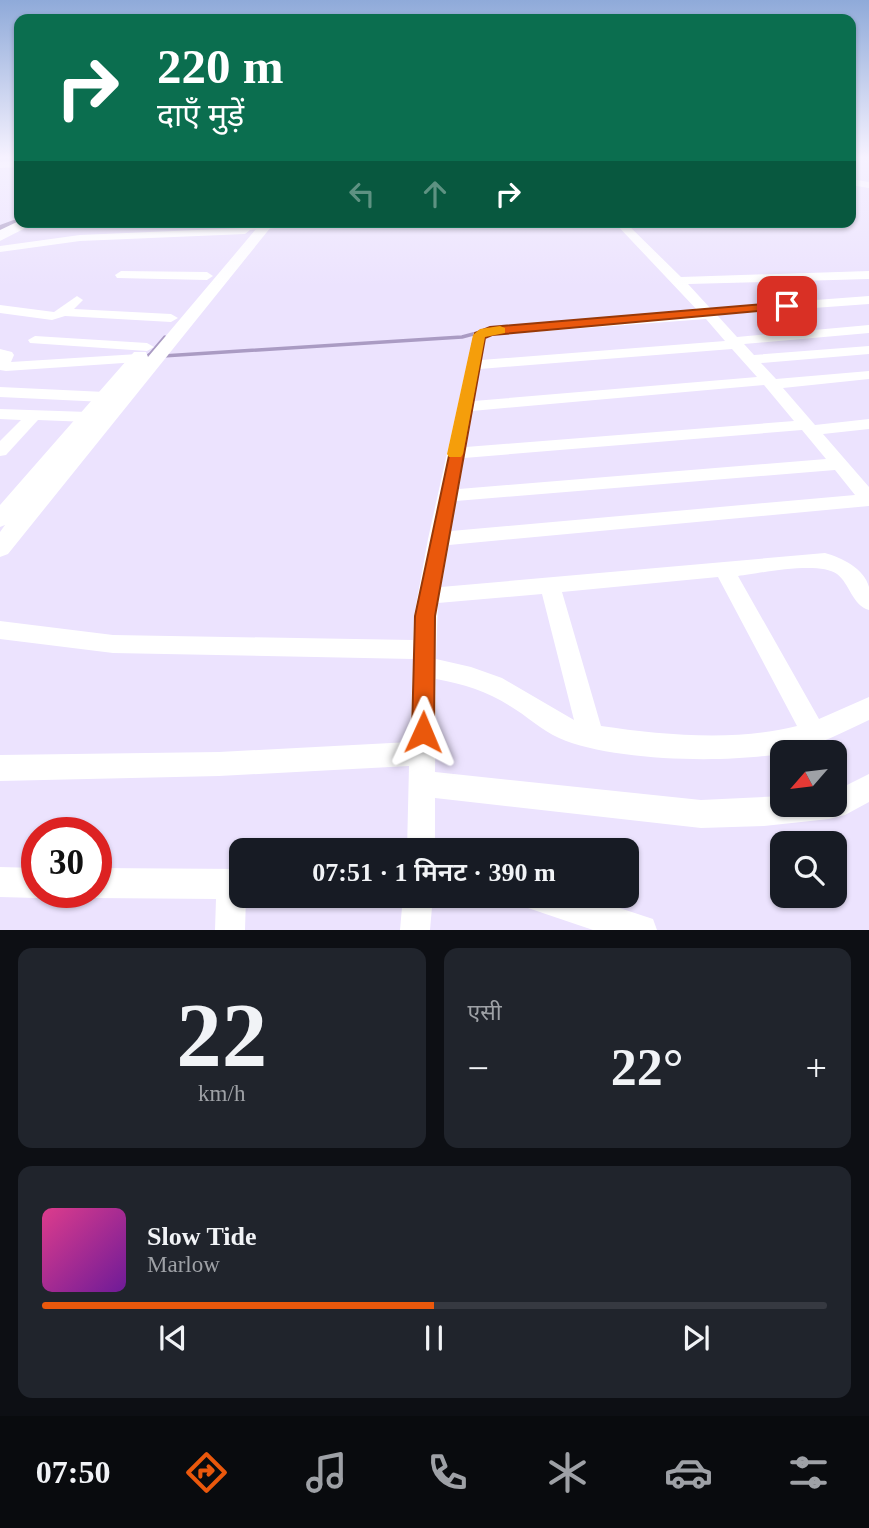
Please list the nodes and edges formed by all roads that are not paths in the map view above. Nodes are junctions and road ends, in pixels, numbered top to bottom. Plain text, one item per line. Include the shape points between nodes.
1 (17, 228) edge
2 (228, 228) edge
3 (255, 228) edge
4 (255, 228) edge
5 (625, 228) edge
6 (0, 236) edge
7 (0, 249) edge
8 (121, 275) dead end
9 (869, 275) edge
10 (207, 276) junction
11 (678, 281) junction
12 (76, 300) dead end
13 (869, 300) edge
14 (0, 309) edge
15 (62, 312) junction
16 (707, 313) junction
17 (171, 318) junction
18 (869, 329) edge
19 (35, 340) dead end
20 (735, 343) junction
21 (869, 350) edge
22 (0, 353) edge
23 (143, 353) junction
24 (751, 360) junction
25 (472, 365) junction
26 (869, 375) edge
27 (770, 382) junction
28 (0, 392) edge
29 (105, 397) junction
30 (464, 407) junction
31 (0, 414) edge
32 (34, 415) junction
33 (88, 417) junction
34 (869, 424) edge
35 (808, 427) junction
36 (0, 450) edge
37 (455, 453) junction
38 (844, 469) junction
39 (869, 472) edge
40 (447, 496) junction
41 (869, 499) edge
42 (0, 519) edge
43 (438, 539) junction
44 (0, 548) edge
45 (724, 569) junction
46 (550, 585) junction
47 (428, 596) junction
48 (869, 602) edge
49 (0, 630) edge
50 (424, 659) junction
51 (869, 708) edge
52 (813, 732) junction
53 (592, 736) junction
54 (423, 753) junction
55 (0, 768) edge
56 (422, 784) junction
57 (869, 787) edge
58 (847, 801) edge
59 (770, 811) edge
60 (421, 838) edge
61 (0, 882) edge
62 (21, 883) edge
63 (112, 883) edge
64 (229, 884) edge
65 (233, 908) edge
66 (417, 908) edge
67 (575, 908) edge
68 (230, 929) edge
69 (415, 929) edge
70 (642, 929) edge

1 - 6 main road
2 - 7 street via 80,238
3 - 10 street
4 - 44 street
5 - 11 street
8 - 10 street
9 - 11 street
10 - 17 street
11 - 16 street
12 - 15 street
13 - 16 street
14 - 15 street via 52,316
15 - 17 street
16 - 20 street
16 - 25 street via 485,332 479,335
17 - 23 street
18 - 20 street
19 - 23 street
20 - 24 street
20 - 25 street
21 - 24 street
22 - 23 street via 7,355 2,365 6,367
23 - 29 street
24 - 27 street
25 - 30 street
26 - 27 street
27 - 30 street
27 - 35 street
28 - 29 street
29 - 33 street
30 - 37 street
31 - 32 street
32 - 33 street
32 - 36 street
33 - 42 street
34 - 35 street
35 - 37 street
35 - 38 street
37 - 40 street
38 - 39 street
38 - 40 street
38 - 41 street
40 - 43 street
41 - 43 street
43 - 47 street
45 - 46 street
45 - 48 street via 825,560 845,569
45 - 52 street
46 - 47 street
46 - 53 street
47 - 50 street
49 - 50 street via 113,644
50 - 53 street via 513,694 555,723
50 - 54 street
51 - 52 street
52 - 53 street via 759,746
54 - 55 street via 219,764
54 - 56 street
56 - 59 street via 701,814
56 - 60 street
57 - 58 street
61 - 62 street
63 - 64 street
65 - 68 street
66 - 69 street
67 - 70 street

